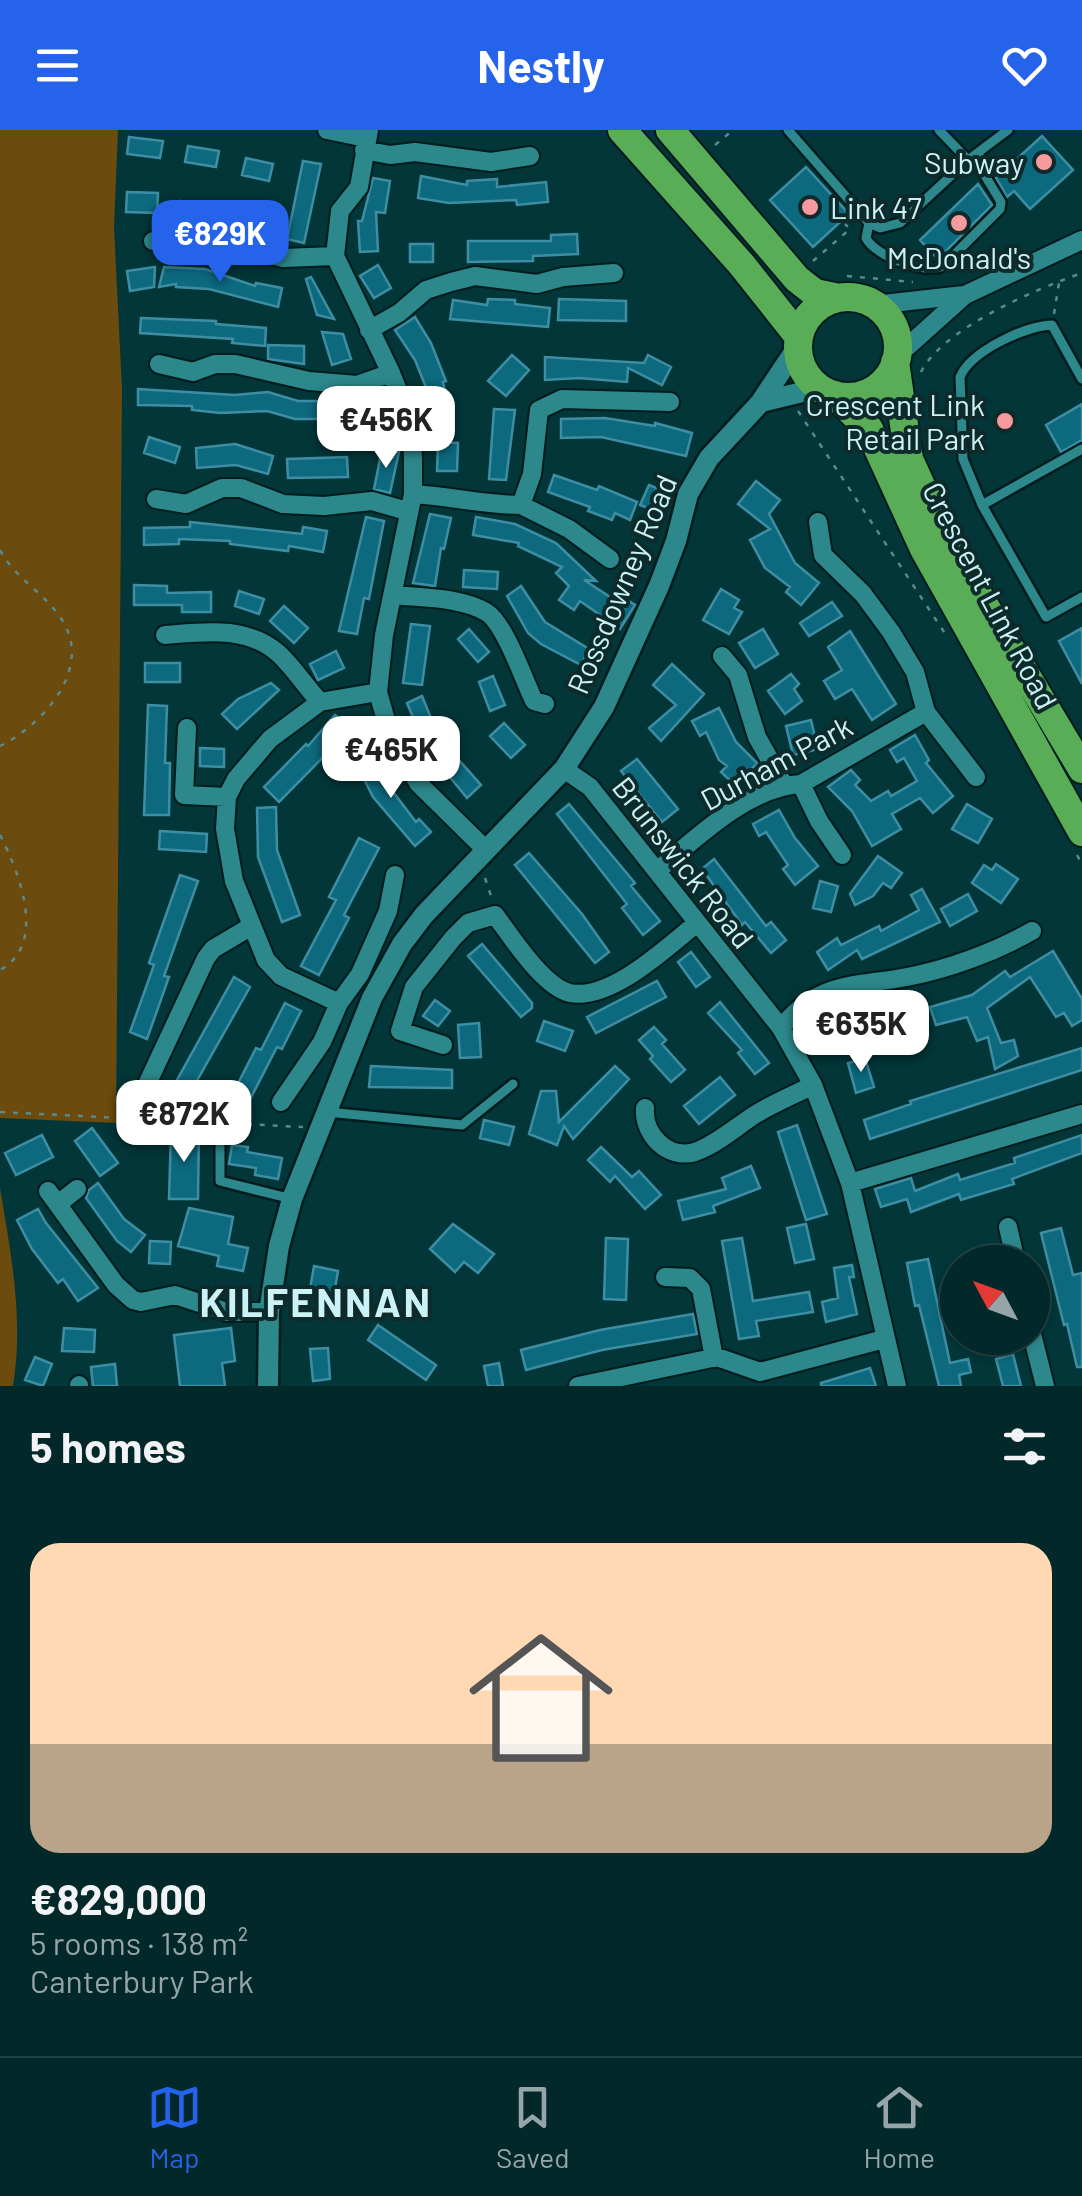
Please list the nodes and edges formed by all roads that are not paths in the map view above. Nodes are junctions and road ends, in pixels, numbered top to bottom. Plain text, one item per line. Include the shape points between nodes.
1 (326, 130) edge
2 (622, 130) edge
3 (670, 130) edge
4 (788, 130) edge
5 (939, 130) edge
6 (1008, 130) edge
7 (366, 139) edge
8 (978, 154) junction
9 (530, 156) dead end
10 (968, 160) junction
11 (869, 223) junction
12 (1080, 238) edge
13 (153, 241) dead end
14 (335, 256) junction
15 (614, 273) dead end
16 (839, 286) junction
17 (964, 295) junction
18 (874, 305) junction
19 (369, 330) junction
20 (798, 342) junction
21 (896, 359) junction
22 (159, 364) dead end
23 (391, 373) junction
24 (1082, 379) edge
25 (826, 391) junction
26 (670, 402) dead end
27 (760, 403) junction
28 (1082, 449) edge
29 (156, 498) dead end
30 (410, 502) junction
31 (982, 504) junction
32 (521, 505) junction
33 (818, 522) dead end
34 (610, 559) dead end
35 (393, 595) junction
36 (1082, 597) edge
37 (164, 634) dead end
38 (722, 656) dead end
39 (378, 692) junction
40 (320, 702) junction
41 (544, 704) dead end
42 (926, 712) junction
43 (187, 728) dead end
44 (564, 768) junction
45 (1082, 769) edge
46 (976, 777) dead end
47 (792, 785) junction
48 (226, 798) junction
49 (1082, 832) edge
50 (481, 856) junction
51 (842, 856) dead end
52 (657, 870) junction
53 (395, 875) dead end
54 (697, 923) junction
55 (250, 927) junction
56 (1032, 930) dead end
57 (339, 1003) junction
58 (782, 1028) junction
59 (442, 1045) dead end
60 (514, 1084) dead end
61 (813, 1086) junction
62 (142, 1095) dead end
63 (281, 1102) dead end
64 (645, 1108) dead end
65 (1082, 1114) edge
66 (324, 1120) junction
67 (220, 1142) dead end
68 (850, 1183) junction
69 (76, 1190) dead end
70 (292, 1199) junction
71 (1008, 1227) dead end
72 (1012, 1245) edge
73 (664, 1277) dead end
74 (269, 1312) junction
75 (884, 1339) junction
76 (1037, 1355) edge
77 (714, 1358) junction
78 (268, 1378) edge
79 (762, 1379) edge
80 (578, 1386) edge
81 (897, 1386) edge
82 (1044, 1386) edge

1 - 7 street
2 - 20 highway, Crescent Link Road via 742,265
3 - 16 highway via 797,279 816,293
4 - 11 lane
5 - 10 lane
6 - 8 lane
7 - 9 street via 390,155 491,162
7 - 14 street via 359,186 340,210
8 - 10 lane
8 - 11 lane via 1000,209 943,266 924,268 876,252 866,238
10 - 11 lane via 900,223
12 - 17 street
13 - 14 street via 217,240 283,258
14 - 19 street
15 - 19 street via 538,284 475,276 426,290
16 - 18 highway
16 - 20 highway via 814,311
17 - 18 street
17 - 21 street
18 - 21 highway, Crescent Link Road via 893,325
19 - 23 street
20 - 25 highway, Crescent Link Road via 804,372
20 - 27 street, Rossdowney Road
21 - 25 highway via 888,377 859,396
21 - 45 highway, Crescent Link Road via 909,459 961,566
22 - 23 street via 193,372 235,364 309,382 357,385
23 - 30 street via 411,424
24 - 31 lane via 1052,325 1034,326 972,358 960,378 963,458
25 - 27 street, Rossdowney Road
25 - 49 highway, Crescent Link Road via 868,429 924,549
26 - 32 street via 562,399 538,410 532,474
27 - 44 street, Rossdowney Road via 709,458 688,494 636,641
28 - 31 lane
29 - 30 street via 186,504 222,488 242,488 283,504
30 - 32 street via 448,496
30 - 35 street
31 - 36 lane via 1046,617
32 - 34 street
33 - 42 street via 823,556 864,594 891,632 915,672
35 - 39 street
35 - 41 street via 488,612 534,701
37 - 40 street via 218,632 260,642
38 - 47 street via 738,674 758,737
39 - 40 street
39 - 50 street via 418,784
40 - 48 street via 270,739
42 - 46 street
42 - 47 street, Durham Park
43 - 48 street via 184,795
44 - 50 street, Rossdowney Road
44 - 52 street, Brunswick Road via 590,787
47 - 51 street
47 - 52 street, Durham Park via 716,820
48 - 55 street via 234,882
50 - 66 street, Rossdowney Road via 402,944 372,998
52 - 54 street, Brunswick Road
53 - 57 street via 388,911
54 - 58 street, Brunswick Road
54 - 59 street via 638,970 596,991 568,993 541,975 495,915 468,923 414,988 400,1031
55 - 57 street via 281,976
55 - 62 street via 206,958
56 - 58 street via 910,976 829,990 799,1006
57 - 63 street via 322,1042
58 - 61 street, Brunswick Road
60 - 66 lane via 462,1125
61 - 64 street via 698,1152 678,1155 649,1132
61 - 68 street, Brunswick Road
65 - 68 street
66 - 70 street, Rossdowney Road
67 - 70 lane via 220,1181
68 - 75 street, Brunswick Road
69 - 74 street via 53,1198 133,1300 175,1295 228,1312
70 - 74 street, Rossdowney Road
71 - 72 street
73 - 77 street via 690,1278 701,1290
74 - 78 street, Rossdowney Road
75 - 79 street
75 - 81 street, Brunswick Road
76 - 82 street
77 - 79 street
77 - 80 street

